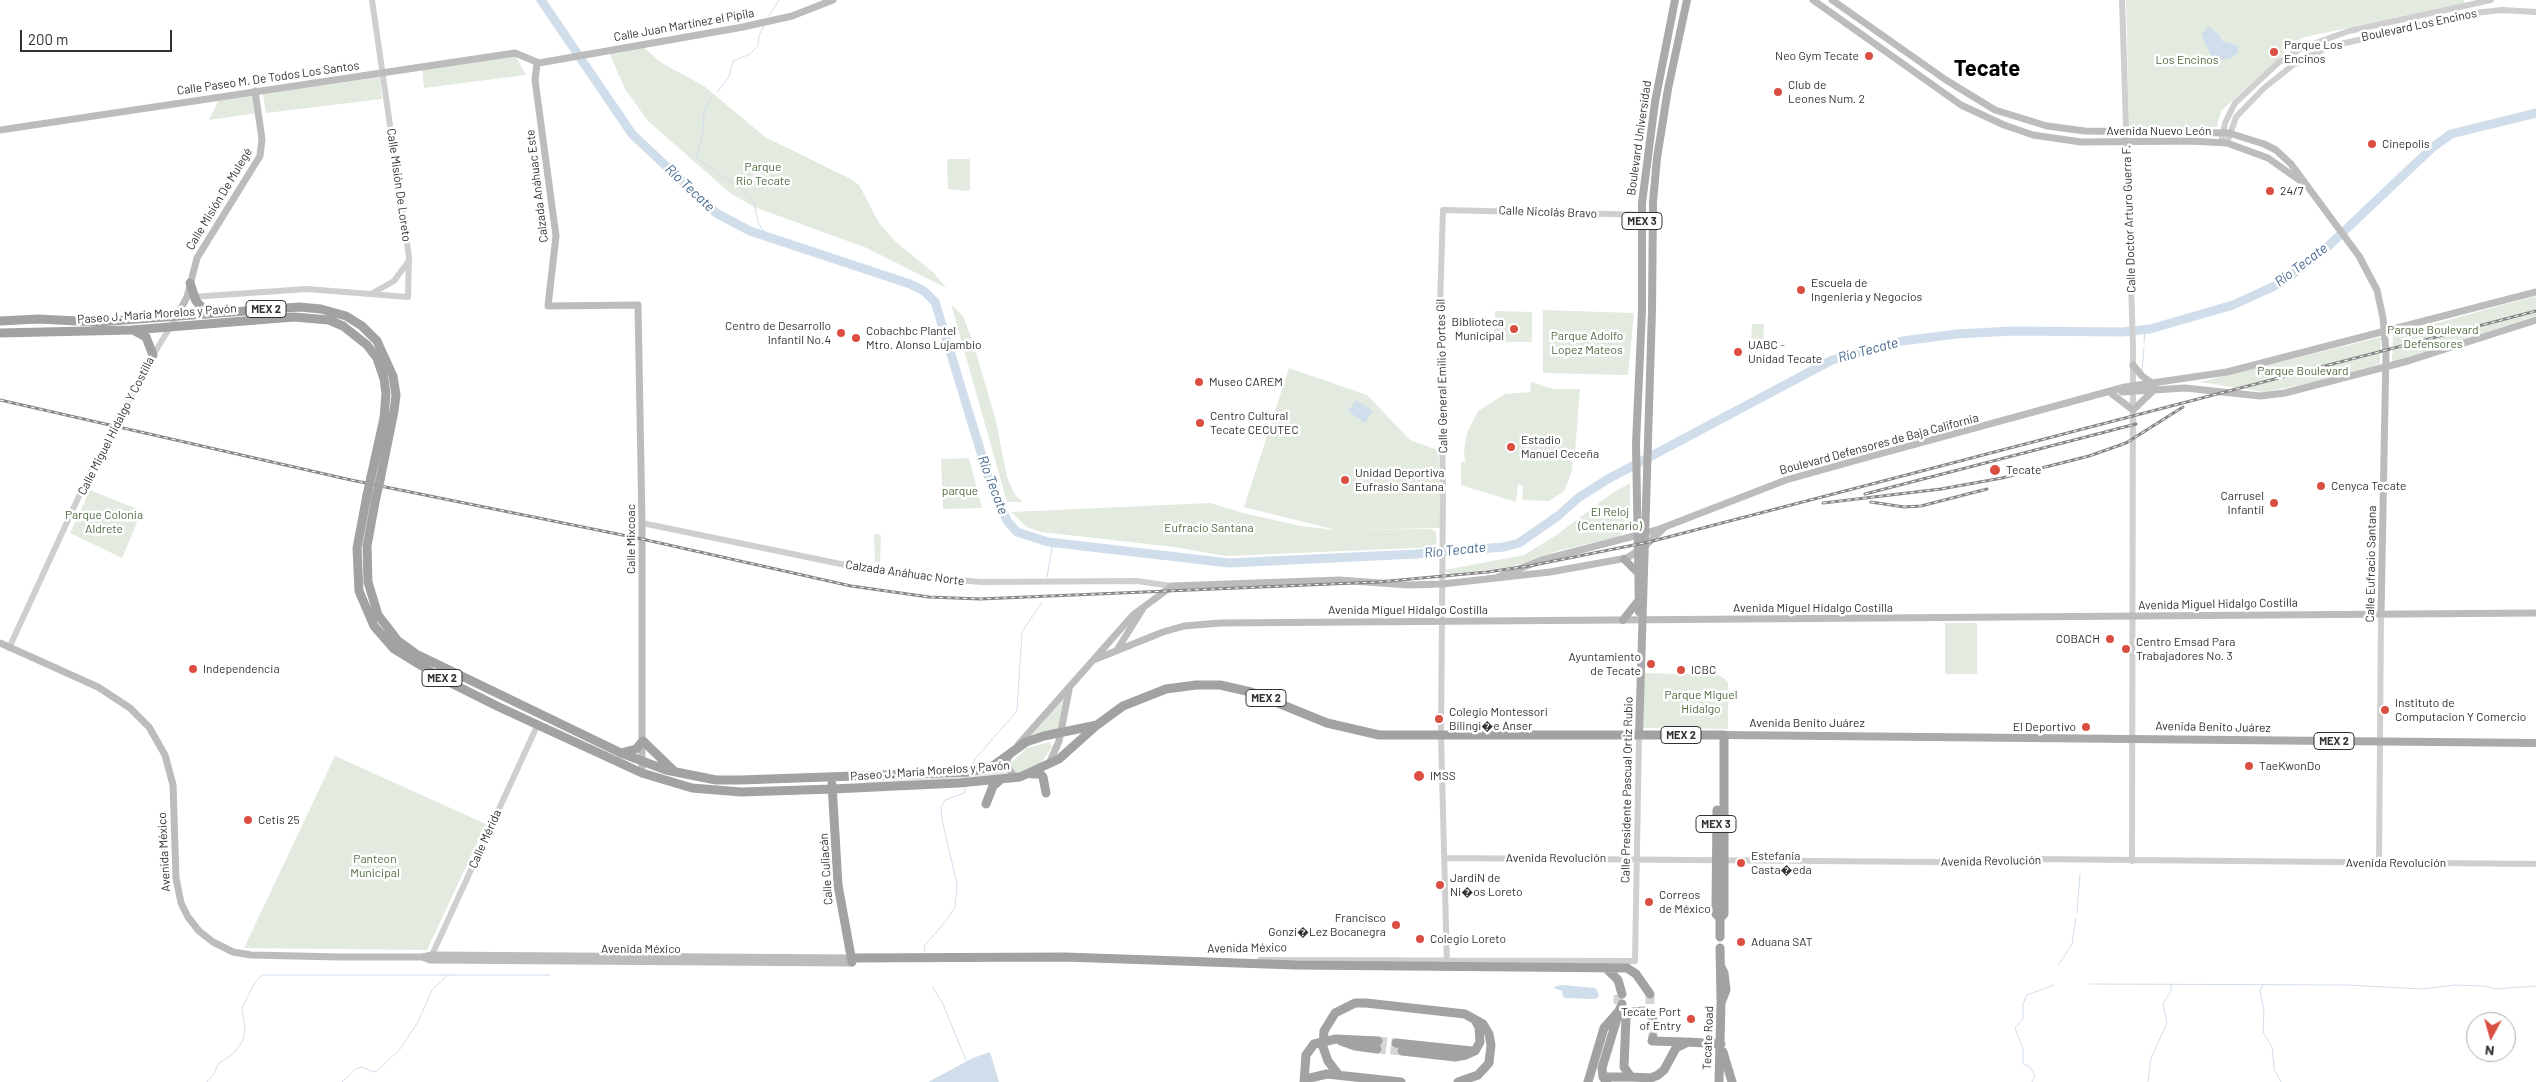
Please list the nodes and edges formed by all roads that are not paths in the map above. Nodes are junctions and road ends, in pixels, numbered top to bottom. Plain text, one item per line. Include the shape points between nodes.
1 (372, 0) edge
2 (833, 0) edge
3 (1675, 0) edge
4 (1687, 0) edge
5 (1813, 0) edge
6 (1832, 0) edge
7 (2122, 0) edge
8 (2491, 0) edge
9 (2536, 12) edge
10 (2363, 28) junction
11 (2364, 37) junction
12 (537, 63) junction
13 (1660, 68) junction
14 (382, 73) junction
15 (1668, 88) junction
16 (255, 92) junction
17 (0, 130) edge
18 (2127, 131) junction
19 (2226, 133) junction
20 (2127, 142) junction
21 (2224, 143) junction
22 (2305, 185) junction
23 (1443, 210) joint
24 (1642, 215) junction
25 (1652, 215) junction
26 (409, 261) junction
27 (190, 283) joint
28 (2536, 292) edge
29 (371, 294) junction
30 (191, 297) junction
31 (638, 305) joint
32 (208, 314) junction
33 (177, 316) junction
34 (2536, 320) edge
35 (0, 321) edge
36 (169, 327) junction
37 (132, 330) junction
38 (2386, 332) junction
39 (0, 333) edge
40 (153, 355) junction
41 (2133, 365) junction
42 (2386, 368) junction
43 (2154, 386) junction
44 (2133, 388) junction
45 (2112, 394) junction
46 (2102, 395) junction
47 (2133, 410) junction
48 (372, 496) junction
49 (642, 523) junction
50 (1665, 527) junction
51 (1641, 533) junction
52 (1644, 547) junction
53 (1637, 551) junction
54 (1624, 559) junction
55 (1638, 573) junction
56 (1498, 578) junction
57 (1442, 584) junction
58 (1172, 586) junction
59 (1638, 602) junction
60 (1146, 604) junction
61 (2536, 613) edge
62 (2381, 614) junction
63 (2131, 616) junction
64 (1641, 619) junction
65 (1623, 620) junction
66 (1442, 622) junction
67 (0, 643) edge
68 (9, 648) junction
69 (1117, 650) junction
70 (1096, 659) junction
71 (1068, 690) junction
72 (538, 724) junction
73 (1097, 725) junction
74 (1060, 732) junction
75 (1441, 735) junction
76 (1638, 735) junction
77 (1721, 735) junction
78 (2132, 739) junction
79 (643, 741) junction
80 (2380, 742) junction
81 (2536, 743) edge
82 (621, 753) junction
83 (1008, 756) junction
84 (643, 762) junction
85 (1049, 765) junction
86 (642, 773) junction
87 (676, 773) junction
88 (1024, 776) junction
89 (832, 778) junction
90 (1000, 780) junction
91 (833, 789) junction
92 (1046, 793) dead end
93 (986, 804) dead end
94 (1446, 858) junction
95 (1638, 859) junction
96 (1720, 859) junction
97 (2132, 861) junction
98 (2379, 863) junction
99 (2536, 864) edge
100 (1720, 937) dead end
101 (1720, 948) dead end
102 (431, 958) junction
103 (854, 960) junction
104 (1447, 963) junction
105 (1606, 968) junction
106 (1620, 994) tunnel mouth
107 (1647, 994) tunnel mouth
108 (1473, 1018) junction
109 (1653, 1021) dead end
110 (1653, 1037) dead end
111 (1323, 1040) junction
112 (1688, 1042) junction
113 (1396, 1043) tunnel mouth
114 (1721, 1044) junction
115 (1378, 1045) tunnel mouth
116 (1402, 1051) tunnel mouth
117 (1475, 1051) junction
118 (1338, 1074) junction
119 (1631, 1077) junction
120 (1605, 1080) edge
121 (1304, 1082) edge
122 (1308, 1082) edge
123 (1401, 1082) edge
124 (1458, 1082) edge
125 (1588, 1082) edge
126 (1719, 1082) edge
127 (1732, 1082) edge

1 - 14 street, Calle Misión De Loreto
2 - 12 main road, Calle Juan Martínez el Pípila via 776,19
3 - 13 main road, Boulevard Universidad / MEX 3
4 - 15 main road, Boulevard Universidad / MEX 3
5 - 20 main road, Avenida Nuevo León via 1978,114 2049,138
6 - 18 main road, Avenida Nuevo León via 1946,80 1995,110 2062,128
7 - 18 street, Calle Doctor Arturo Guerra F.
8 - 10 street, Boulevard Los Encinos
9 - 11 street, Boulevard Los Encinos via 2481,12
10 - 11 street
10 - 19 street, Boulevard Los Encinos via 2317,41 2279,62 2235,103 2227,116
11 - 19 street, Boulevard Los Encinos via 2328,47 2293,65 2241,110
12 - 14 main road, Calle Paseo M. De Todos Los Santos via 515,53
12 - 31 main road, Calzada Anáhuac Este via 535,80 556,236 548,306
13 - 15 main road via 1668,74
13 - 24 main road, Boulevard Universidad / MEX 3 via 1645,166
14 - 16 main road, Calle Paseo M. De Todos Los Santos
14 - 26 street, Calle Misión De Loreto
15 - 25 main road, Boulevard Universidad / MEX 3
16 - 17 main road, Calle Paseo M. De Todos Los Santos
16 - 27 main road, Calle Misión De Mulegé via 262,139 260,156 197,258
18 - 19 main road, Avenida Nuevo León
18 - 20 street, Calle Doctor Arturo Guerra F.
19 - 21 street, Boulevard Los Encinos
19 - 22 main road, Avenida Nuevo León via 2256,140 2276,150 2291,164
20 - 21 main road, Avenida Nuevo León
20 - 41 street, Calle Doctor Arturo Guerra F.
21 - 22 main road, Avenida Nuevo León via 2268,158
22 - 38 main road, Calle Eufracio Santana via 2370,275 2377,290
23 - 24 street, Calle Nicolás Bravo
23 - 57 street, Calle General Emilio Portes Gil via 1440,304
24 - 25 street, Calle Nicolás Bravo
24 - 51 main road, Boulevard Universidad / MEX 3 via 1636,444 1636,494
25 - 51 main road, Boulevard Universidad / MEX 3 via 1646,489
26 - 29 street via 394,281
26 - 29 street, Calle Misión De Loreto via 408,297
27 - 30 highway
28 - 38 main road, Boulevard Defensores de Baja California
29 - 30 street via 307,289
30 - 32 highway
30 - 33 main road
31 - 49 main road, Calle Mixcoac
32 - 33 highway, Paseo J. María Morelos y Pavón / MEX 2
32 - 48 highway, Paseo J. María Morelos y Pavón / MEX 2, bridge via 299,307 321,309 346,316 369,332 388,360 395,386 393,420 380,480
33 - 35 highway, Paseo J. María Morelos y Pavón / MEX 2 via 98,322 38,318
33 - 36 street, Calle Miguel Hidalgo Y Costilla
34 - 42 main road, Boulevard Defensores de Baja California
36 - 37 highway, Paseo J. María Morelos y Pavón / MEX 2
36 - 40 street, Calle Miguel Hidalgo Y Costilla
36 - 48 highway, Paseo J. María Morelos y Pavón / MEX 2, bridge via 307,317 329,320 353,332 376,358 386,388 384,418 371,477
37 - 39 highway, Paseo J. María Morelos y Pavón / MEX 2
37 - 40 highway via 146,337
38 - 42 main road, Calle Eufracio Santana
38 - 43 main road, Boulevard Defensores de Baja California via 2227,372
40 - 68 street, Calle Miguel Hidalgo Y Costilla via 86,481
41 - 43 main road
41 - 44 street, Calle Doctor Arturo Guerra F.
42 - 43 main road, Boulevard Defensores de Baja California via 2270,395
42 - 62 main road, Calle Eufracio Santana
43 - 44 main road, Boulevard Defensores de Baja California
43 - 47 main road
44 - 45 main road, Boulevard Defensores de Baja California
44 - 46 main road, Boulevard Defensores de Baja California
44 - 47 street, Calle Doctor Arturo Guerra F.
45 - 46 main road, Boulevard Defensores de Baja California
45 - 47 main road
46 - 50 main road, Boulevard Defensores de Baja California via 1786,480
47 - 63 street, Calle Doctor Arturo Guerra F.
48 - 72 highway, Paseo J. María Morelos y Pavón / MEX 2 via 357,548 358,580 367,612 379,634 403,656 443,679
48 - 82 highway, Paseo J. María Morelos y Pavón / MEX 2 via 367,574 374,605 392,634 416,654
49 - 58 street, Calzada Anáhuac Norte via 881,572 954,581 1137,581
49 - 79 main road, Calle Mixcoac
50 - 51 main road, Boulevard Defensores de Baja California
50 - 52 main road, Boulevard Defensores de Baja California
51 - 52 main road, Boulevard Universidad / MEX 3
51 - 53 main road, Boulevard Universidad / MEX 3
51 - 56 main road, Boulevard Defensores de Baja California via 1542,560
52 - 53 main road, Boulevard Defensores de Baja California
52 - 64 main road, Calle Presidente Pascual Ortiz Rubio / MEX 3
53 - 54 main road, Boulevard Defensores de Baja California
53 - 55 main road, Calle Presidente Pascual Ortiz Rubio / MEX 3
54 - 55 main road
54 - 56 main road, Boulevard Defensores de Baja California
55 - 59 main road, Calle Presidente Pascual Ortiz Rubio / MEX 3
56 - 57 main road, Boulevard Defensores de Baja California
57 - 58 main road, Boulevard Defensores de Baja California via 1338,580
57 - 66 street, Calle General Emilio Portes Gil
58 - 60 main road
59 - 64 main road, Calle Presidente Pascual Ortiz Rubio / MEX 3
59 - 65 main road
60 - 69 main road
60 - 70 main road via 1132,615
61 - 62 main road, Avenida Miguel Hidalgo Costilla
62 - 63 main road, Avenida Miguel Hidalgo Costilla
62 - 80 street, Calle Eufracio Santana
63 - 64 main road, Avenida Miguel Hidalgo Costilla
63 - 78 street, Calle Doctor Arturo Guerra F.
64 - 65 main road, Avenida Miguel Hidalgo Costilla
64 - 76 main road, Calle Presidente Pascual Ortiz Rubio / MEX 3
65 - 66 main road, Avenida Miguel Hidalgo Costilla
66 - 69 main road, Avenida Miguel Hidalgo Costilla via 1203,624 1162,632
66 - 75 street, Calle General Emilio Portes Gil
67 - 68 main road, Avenida México
68 - 102 main road, Avenida México via 98,687 139,715 158,740 173,785 179,895 188,918 206,938 241,954
69 - 70 main road, Avenida Miguel Hidalgo Costilla
70 - 71 main road
71 - 74 main road
71 - 83 main road
72 - 86 highway, Paseo J. María Morelos y Pavón / MEX 2
72 - 102 street, Calle Mérida
73 - 74 highway, Paseo J. María Morelos y Pavón / MEX 2
73 - 75 highway, Avenida Benito Juárez / MEX 2 via 1123,706 1148,695 1177,687 1209,684 1251,692 1327,723 1364,733
73 - 85 highway, Paseo J. María Morelos y Pavón / MEX 2
74 - 83 highway, Paseo J. María Morelos y Pavón / MEX 2 via 1026,742
74 - 85 main road
75 - 76 highway, Avenida Benito Juárez / MEX 2
75 - 94 street, Calle General Emilio Portes Gil
76 - 77 highway, Avenida Benito Juárez / MEX 2
76 - 95 street, Calle Presidente Pascual Ortiz Rubio
77 - 78 main road, Avenida Benito Juárez / MEX 2
77 - 96 highway, MEX 3
78 - 80 main road, Avenida Benito Juárez / MEX 2
78 - 97 street, Calle Doctor Arturo Guerra F.
79 - 82 highway via 636,749
79 - 84 main road, Calle Mixcoac
79 - 87 highway
80 - 81 main road, Avenida Benito Juárez / MEX 2
80 - 98 street, Calle Eufracio Santana
82 - 84 highway, Paseo J. María Morelos y Pavón / MEX 2
83 - 88 main road via 1008,767 1013,775
83 - 89 highway, Paseo J. María Morelos y Pavón / MEX 2 via 981,771
84 - 86 main road, Calle Mixcoac
84 - 87 highway, Paseo J. María Morelos y Pavón / MEX 2
85 - 88 highway, Paseo J. María Morelos y Pavón / MEX 2
86 - 91 highway, Paseo J. María Morelos y Pavón / MEX 2 via 714,791
87 - 89 highway, Paseo J. María Morelos y Pavón / MEX 2 via 716,780
88 - 90 highway, Paseo J. María Morelos y Pavón / MEX 2
88 - 92 highway via 1040,774
89 - 91 highway, Calle Culiacán
90 - 91 highway, Paseo J. María Morelos y Pavón / MEX 2
90 - 93 highway via 990,791
91 - 103 highway, Calle Culiacán via 838,885
94 - 95 street, Avenida Revolución
94 - 104 street, Calle General Emilio Portes Gil
95 - 96 street, Avenida Revolución
95 - 104 street, Calle Presidente Pascual Ortiz Rubio via 1636,961
96 - 97 street, Avenida Revolución
96 - 100 highway, MEX 3
97 - 98 street, Avenida Revolución
98 - 99 street, Avenida Revolución
101 - 114 highway, Tecate Road via 1726,990 1721,1003
102 - 103 main road, Avenida México
103 - 104 highway, Avenida México via 1065,957
104 - 105 highway, Avenida México
105 - 106 highway
105 - 107 highway, Avenida México via 1627,968
108 - 111 highway via 1465,1014 1355,1004 1334,1013
108 - 117 highway via 1480,1036
108 - 124 highway via 1483,1024 1489,1034 1491,1055 1489,1063 1478,1075
109 - 119 highway via 1646,1006 1629,1014 1624,1023 1624,1067
110 - 112 highway via 1652,1041
111 - 115 highway via 1336,1039 1355,1046
111 - 118 highway via 1328,1061
111 - 121 highway via 1314,1044 1306,1055
112 - 114 highway
112 - 119 highway via 1676,1048 1658,1075
113 - 117 highway
114 - 126 highway, Tecate Road
114 - 127 highway
116 - 117 highway via 1455,1057
118 - 122 highway via 1319,1075
118 - 123 highway
119 - 120 highway
120 - 125 highway via 1602,1068 1620,1006 1604,1028

